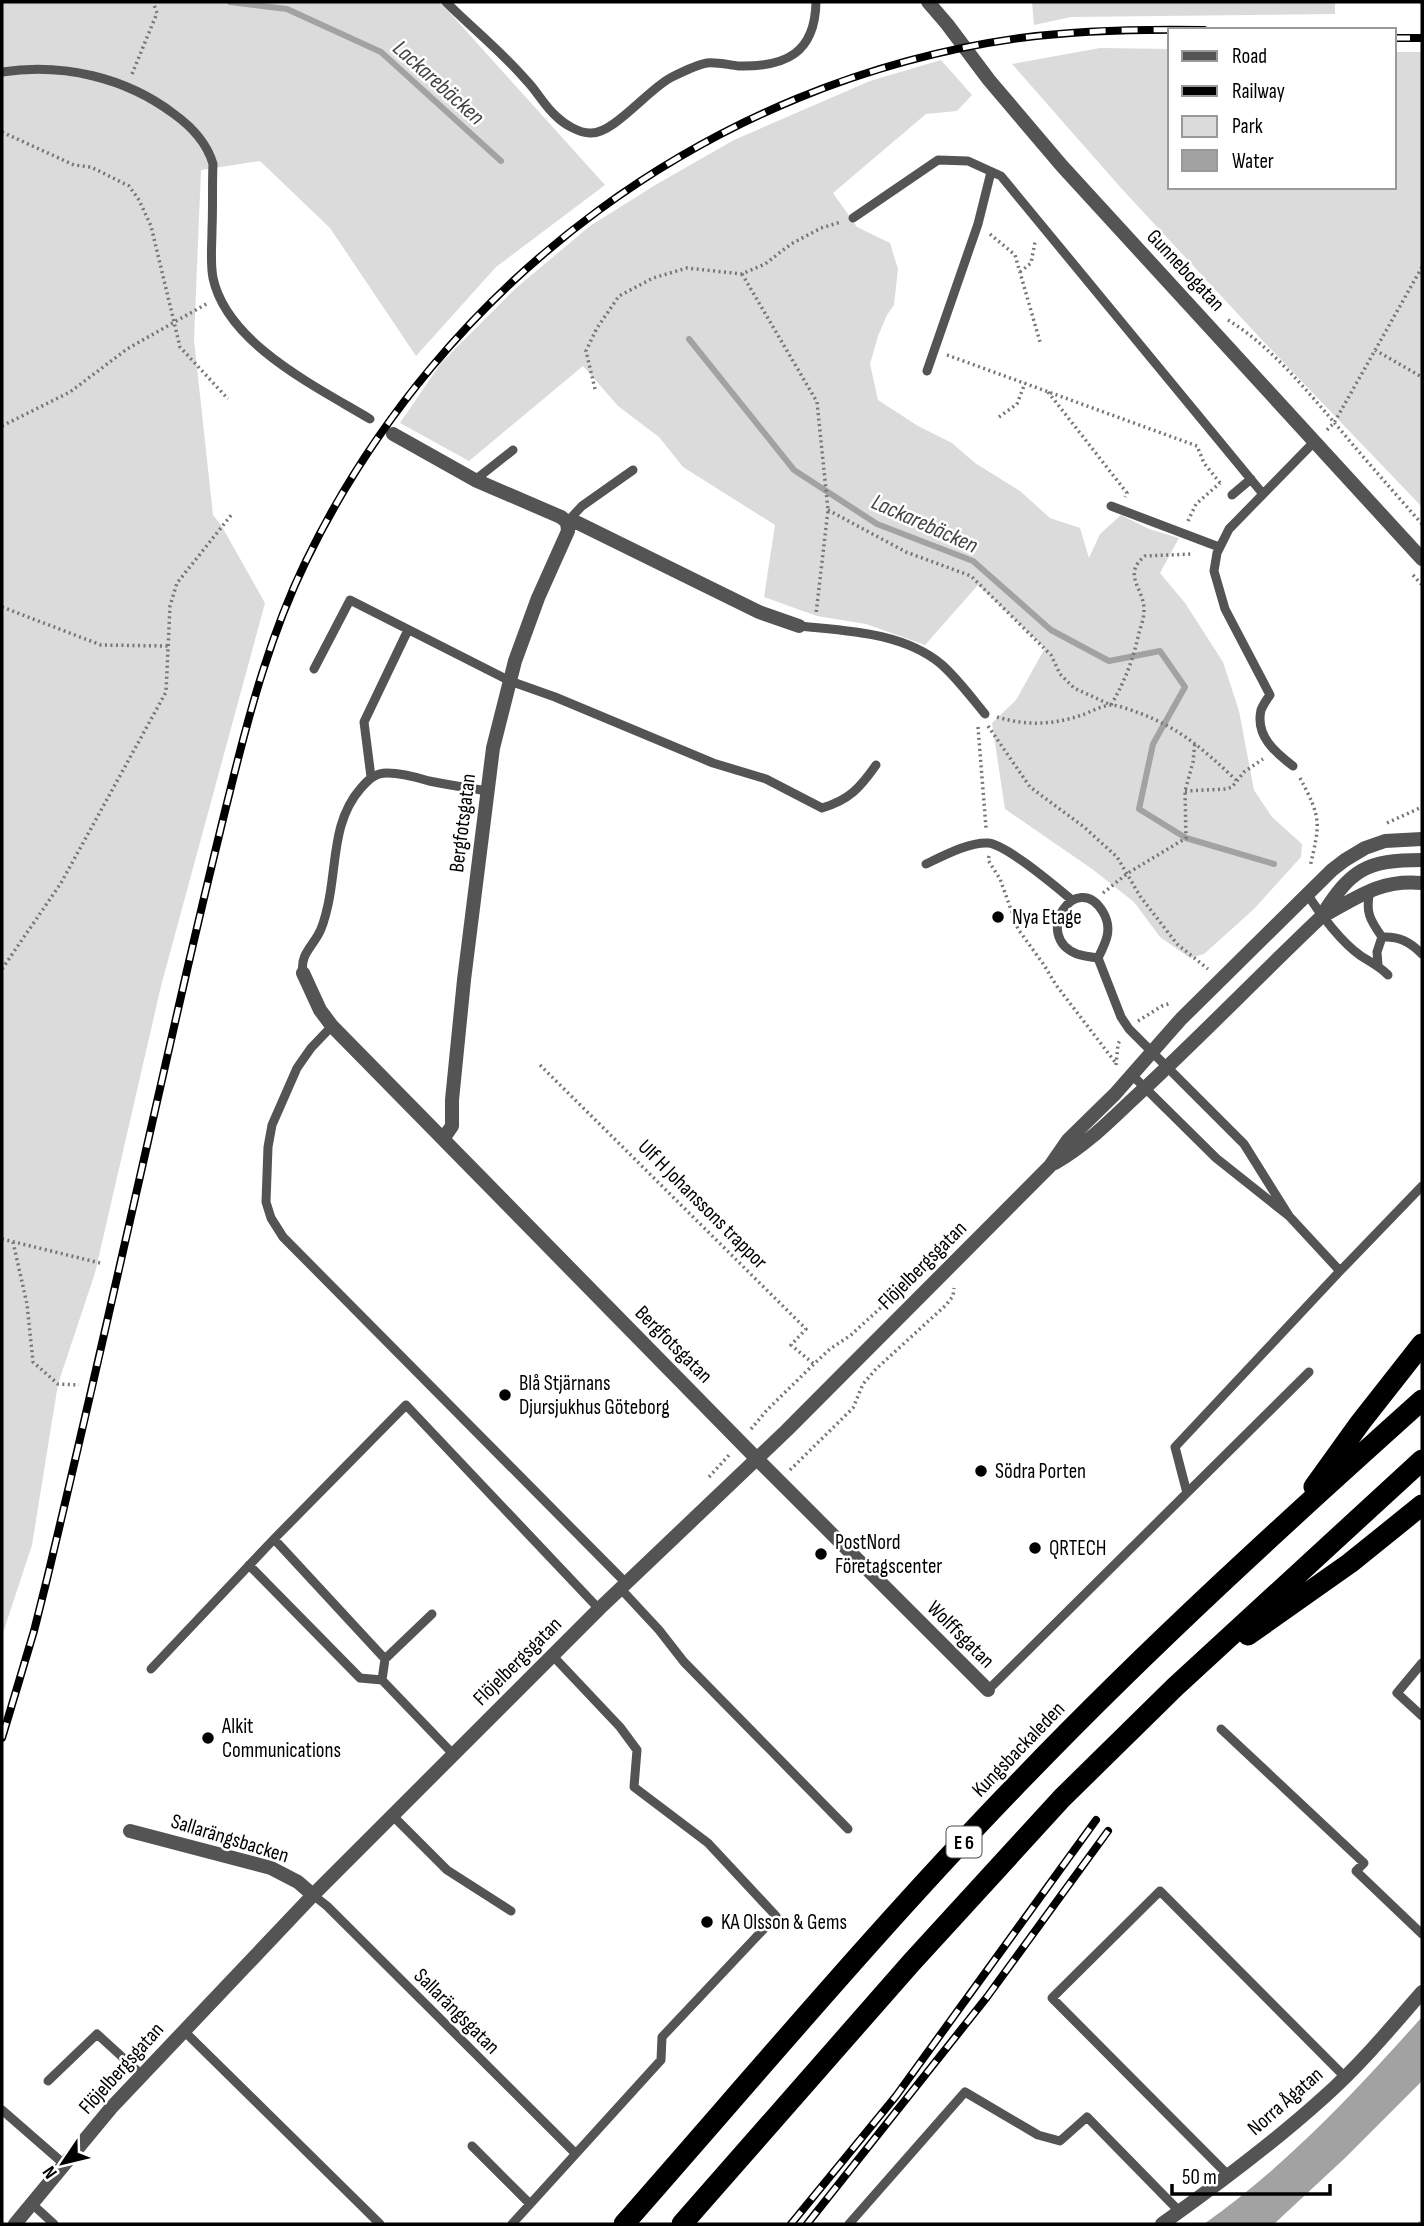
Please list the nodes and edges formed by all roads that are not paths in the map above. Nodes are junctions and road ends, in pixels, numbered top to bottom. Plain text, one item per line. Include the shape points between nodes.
1 (446, 2) edge
2 (816, 2) edge
3 (928, 2) edge
4 (2, 72) edge
5 (991, 172) junction
6 (853, 218) road end
7 (927, 371) dead end
8 (370, 419) dead end
9 (393, 434) dead end
10 (1315, 441) junction
11 (513, 450) dead end
12 (633, 470) dead end
13 (1251, 479) junction
14 (475, 480) junction
15 (1264, 494) junction
16 (1232, 495) road end
17 (1111, 506) dead end
18 (567, 522) junction
19 (1218, 550) junction
20 (1422, 559) edge
21 (799, 626) joint
22 (408, 630) junction
23 (314, 670) dead end
24 (510, 681) junction
25 (985, 714) road end
26 (876, 765) dead end
27 (1293, 766) road end
28 (371, 777) junction
29 (488, 791) junction
30 (1419, 837) edge
31 (1422, 860) edge
32 (926, 864) dead end
33 (1422, 883) edge
34 (1370, 890) junction
35 (1307, 894) junction
36 (1072, 900) junction
37 (1321, 916) junction
38 (1382, 937) junction
39 (1422, 954) edge
40 (1098, 958) junction
41 (1378, 965) junction
42 (303, 973) joint
43 (1388, 975) dead end
44 (332, 1026) junction
45 (1152, 1053) junction
46 (1167, 1066) junction
47 (1132, 1076) junction
48 (1144, 1088) junction
49 (443, 1139) junction
50 (1258, 1164) junction
51 (1050, 1166) junction
52 (1239, 1178) junction
53 (1422, 1186) edge
54 (1289, 1216) junction
55 (1340, 1271) junction
56 (1422, 1344) edge
57 (1309, 1372) dead end
58 (1422, 1400) edge
59 (757, 1459) junction
60 (1422, 1460) edge
61 (1187, 1493) junction
62 (1422, 1505) edge
63 (1287, 1524) junction
64 (274, 1539) junction
65 (249, 1565) junction
66 (623, 1586) junction
67 (599, 1609) junction
68 (432, 1614) dead end
69 (552, 1655) junction
70 (385, 1659) junction
71 (1422, 1663) edge
72 (151, 1669) dead end
73 (382, 1680) junction
74 (1175, 1686) junction
75 (988, 1690) joint
76 (1422, 1716) edge
77 (1221, 1730) dead end
78 (453, 1754) junction
79 (392, 1815) junction
80 (848, 1829) dead end
81 (130, 1831) dead end
82 (313, 1895) junction
83 (511, 1911) dead end
84 (1422, 1934) edge
85 (1422, 1992) edge
86 (184, 2031) junction
87 (142, 2075) junction
88 (1345, 2076) junction
89 (48, 2081) dead end
90 (2, 2110) edge
91 (472, 2146) dead end
92 (575, 2153) junction
93 (64, 2164) junction
94 (1228, 2175) junction
95 (31, 2203) junction
96 (530, 2204) junction
97 (1180, 2212) junction
98 (15, 2224) edge
99 (54, 2224) edge
100 (380, 2224) edge
101 (512, 2224) edge
102 (624, 2224) edge
103 (682, 2224) edge
104 (849, 2224) edge
105 (1161, 2224) edge

1 - 2 lane via 525,78 556,117 590,134 607,128 669,79 707,63 751,65 786,60 803,47 811,32
3 - 10 street, Gunnebogatan via 1062,166
4 - 8 lane via 86,73 127,85 184,121 209,151 213,164 211,255 219,297 240,328 282,365
5 - 6 lane via 968,161 938,160
5 - 7 lane via 978,224
5 - 13 lane via 1001,176
9 - 14 street
10 - 15 lane
10 - 20 street, Gunnebogatan
11 - 14 lane
12 - 18 lane
13 - 15 lane
13 - 16 lane
14 - 18 street
15 - 19 lane via 1229,529
17 - 19 lane
18 - 21 street via 578,523 759,612
18 - 24 street, Bergfotsgatan via 568,531 538,598
19 - 27 lane via 1214,571 1225,609 1270,695 1261,710 1261,728 1273,751
21 - 25 lane via 871,635 910,646 939,663
22 - 23 lane via 349,600
22 - 24 lane
22 - 28 lane via 364,722
24 - 26 lane via 713,763 766,779 822,808 841,802
24 - 29 street, Bergfotsgatan via 493,748
28 - 29 lane via 399,774
28 - 42 lane via 345,812 328,906 320,933 304,955
29 - 49 street, Bergfotsgatan via 464,980 452,1126
30 - 35 street, Flöjelbergsgatan via 1365,848
31 - 37 street, Flöjelbergsgatan via 1368,866 1350,877
32 - 36 lane via 976,844 999,845
33 - 34 street, Flöjelbergsgatan via 1387,883
34 - 37 street, Flöjelbergsgatan
34 - 38 lane via 1368,912
35 - 37 lane
35 - 45 street, Flöjelbergsgatan
36 - 40 lane via 1091,900 1108,921 1109,932
36 - 40 lane via 1059,915 1061,940 1077,954
37 - 41 lane via 1360,955
37 - 46 street, Flöjelbergsgatan
38 - 39 lane via 1404,940
38 - 41 lane
40 - 45 lane via 1121,1017
41 - 43 lane
42 - 44 street, Bergfotsgatan
44 - 49 street, Bergfotsgatan
44 - 66 lane via 297,1068 272,1125 266,1202 271,1218 283,1237
45 - 46 lane
45 - 47 street, Flöjelbergsgatan
46 - 48 street, Flöjelbergsgatan
46 - 50 lane
47 - 48 lane
47 - 51 street, Flöjelbergsgatan via 1068,1140
48 - 51 street, Flöjelbergsgatan via 1095,1136
48 - 52 lane
49 - 59 street, Bergfotsgatan
50 - 52 lane via 1253,1173
50 - 54 lane
51 - 59 street, Flöjelbergsgatan
52 - 54 lane
53 - 55 lane
54 - 55 lane
55 - 61 lane via 1175,1447
56 - 63 highway
57 - 61 lane
58 - 63 highway, Kungsbackaleden / E 6
59 - 66 street, Flöjelbergsgatan
59 - 75 street, Wolffsgatan
60 - 74 highway, E 6
61 - 75 lane
62 - 74 highway via 1350,1563
63 - 102 highway, Kungsbackaleden / E 6 via 1140,1660 1023,1778
64 - 65 lane
64 - 67 lane via 406,1405
64 - 70 lane
65 - 72 lane
65 - 73 lane via 360,1678
66 - 67 street, Flöjelbergsgatan
66 - 80 lane via 684,1662
67 - 69 street, Flöjelbergsgatan
68 - 70 lane
69 - 78 street, Flöjelbergsgatan
69 - 92 lane via 637,1750 634,1787 708,1843 776,1916 662,2037 661,2060
70 - 73 lane
71 - 76 lane via 1397,1693
73 - 78 lane
74 - 103 highway, E 6 via 1062,1798
77 - 84 lane via 1364,1863 1356,1871
78 - 79 street, Flöjelbergsgatan
79 - 82 street, Flöjelbergsgatan
79 - 83 lane via 447,1870
81 - 82 street, Sallarängsbacken via 271,1868
82 - 86 street, Flöjelbergsgatan
82 - 92 lane, Sallarängsgatan
85 - 88 street, Norra Ågatan
86 - 87 street, Flöjelbergsgatan
86 - 100 lane
87 - 89 lane via 97,2034
87 - 93 street, Flöjelbergsgatan
88 - 94 street, Norra Ågatan
88 - 94 lane via 1160,1891 1052,1998
90 - 93 lane
91 - 96 lane
92 - 96 lane
93 - 95 street, Flöjelbergsgatan
94 - 97 street, Norra Ågatan
95 - 98 street, Flöjelbergsgatan
95 - 99 lane
96 - 101 lane
97 - 104 lane via 1087,2117 1059,2141 1038,2135 965,2092
97 - 105 street, Norra Ågatan

